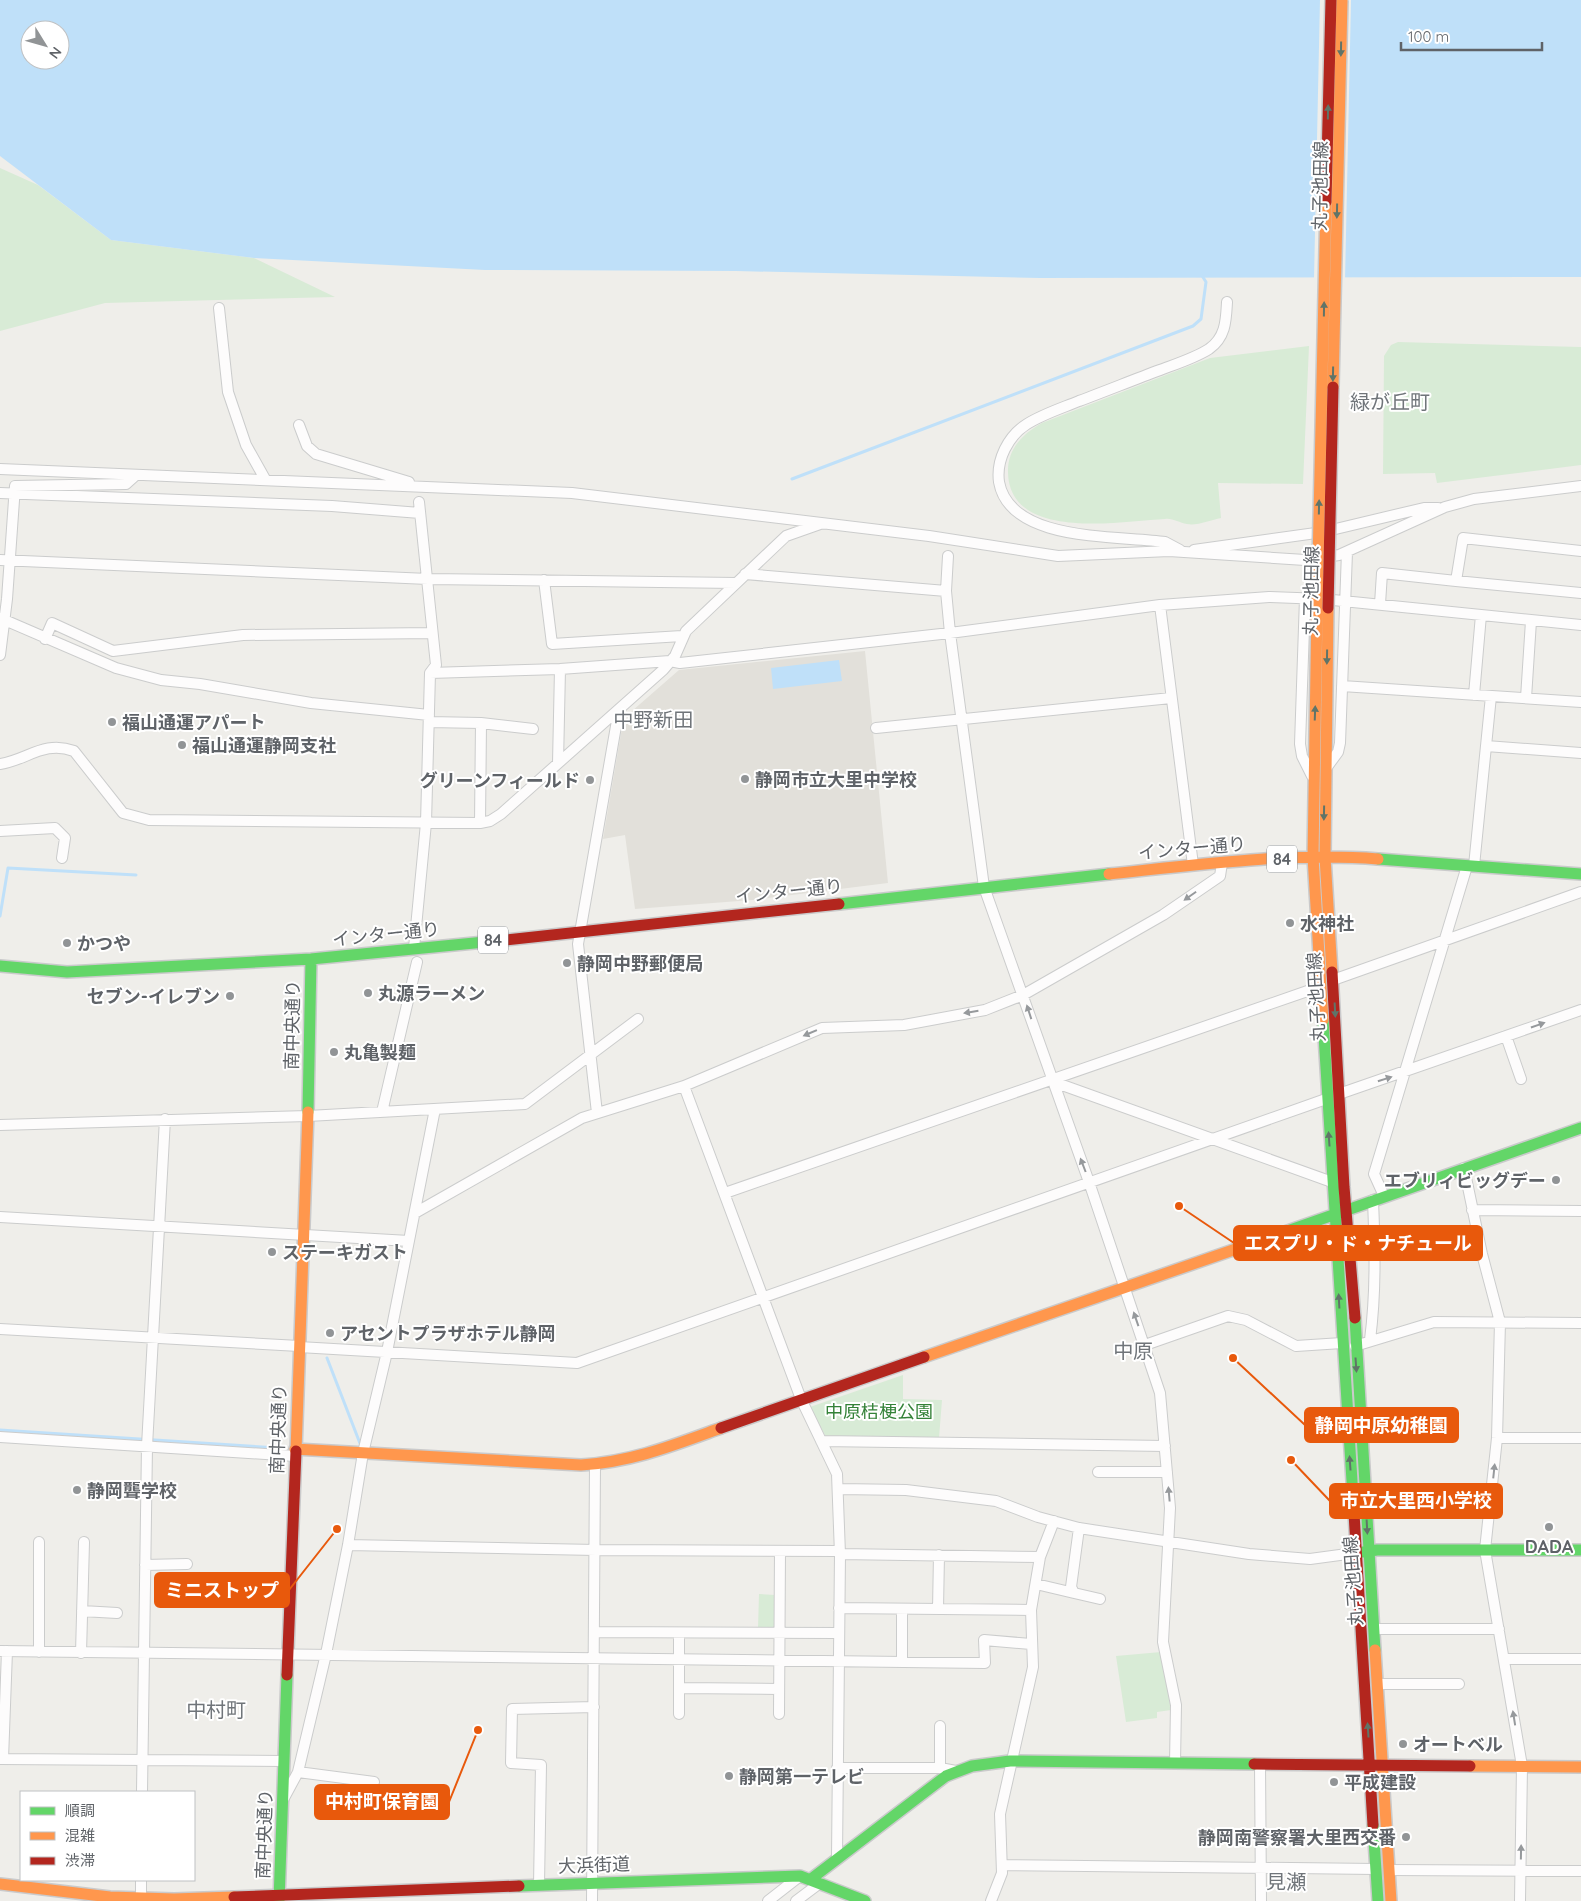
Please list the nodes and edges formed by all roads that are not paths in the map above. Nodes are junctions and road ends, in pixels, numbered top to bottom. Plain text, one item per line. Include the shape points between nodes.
1 (1330, 0) edge
2 (1342, 0) edge
3 (1227, 302) dead end
4 (219, 308) dead end
5 (299, 425) dead end
6 (253, 457) junction
7 (0, 469) edge
8 (136, 475) junction
9 (248, 479) junction
10 (265, 479) junction
11 (416, 486) junction
12 (1581, 486) edge
13 (0, 493) edge
14 (14, 494) junction
15 (1441, 508) junction
16 (824, 523) junction
17 (1581, 551) edge
18 (1184, 552) junction
19 (1348, 552) junction
20 (948, 556) dead end
21 (5, 561) edge
22 (746, 574) junction
23 (428, 579) junction
24 (544, 580) junction
25 (1456, 581) junction
26 (736, 583) junction
27 (946, 591) junction
28 (1581, 592) edge
29 (1305, 598) junction
30 (1345, 601) junction
31 (1380, 604) junction
32 (1160, 605) junction
33 (1481, 615) junction
34 (2, 620) edge
35 (1531, 621) junction
36 (1581, 625) edge
37 (432, 633) junction
38 (950, 633) junction
39 (682, 636) junction
40 (45, 638) junction
41 (0, 655) edge
42 (670, 661) junction
43 (560, 669) junction
44 (430, 673) junction
45 (1342, 686) junction
46 (1474, 695) junction
47 (1491, 696) junction
48 (1171, 698) junction
49 (1526, 698) junction
50 (1581, 702) edge
51 (619, 709) junction
52 (429, 718) junction
53 (962, 718) junction
54 (481, 723) junction
55 (876, 728) dead end
56 (532, 729) dead end
57 (1486, 746) junction
58 (1581, 753) edge
59 (558, 763) junction
60 (0, 764) edge
61 (1325, 769) junction
62 (1312, 776) junction
63 (426, 823) junction
64 (480, 823) junction
65 (0, 831) edge
66 (1313, 857) junction
67 (1325, 857) junction
68 (62, 858) dead end
69 (1222, 863) junction
70 (1193, 864) junction
71 (1471, 866) junction
72 (1581, 874) edge
73 (984, 887) junction
74 (1581, 892) edge
75 (580, 932) junction
76 (1444, 941) junction
77 (414, 948) junction
78 (311, 959) junction
79 (417, 962) dead end
80 (0, 966) edge
81 (1333, 980) junction
82 (1319, 987) junction
83 (1023, 995) junction
84 (1581, 1010) edge
85 (638, 1019) dead end
86 (1506, 1036) junction
87 (592, 1053) junction
88 (1404, 1072) junction
89 (1521, 1079) dead end
90 (1051, 1081) junction
91 (684, 1086) junction
92 (1339, 1094) junction
93 (1326, 1099) junction
94 (436, 1109) junction
95 (382, 1112) junction
96 (597, 1113) junction
97 (308, 1116) junction
98 (165, 1119) junction
99 (0, 1125) edge
100 (1581, 1128) edge
101 (1212, 1139) junction
102 (1464, 1168) junction
103 (1089, 1182) junction
104 (1332, 1182) junction
105 (725, 1193) junction
106 (1378, 1198) junction
107 (1346, 1209) junction
108 (1472, 1210) junction
109 (1581, 1211) edge
110 (415, 1213) junction
111 (1334, 1214) junction
112 (0, 1217) edge
113 (159, 1226) junction
114 (302, 1234) junction
115 (409, 1241) junction
116 (1125, 1288) junction
117 (764, 1296) junction
118 (1500, 1322) junction
119 (1581, 1322) edge
120 (0, 1329) edge
121 (153, 1338) junction
122 (1370, 1340) junction
123 (1342, 1343) junction
124 (1145, 1345) junction
125 (1355, 1346) junction
126 (299, 1347) junction
127 (387, 1352) junction
128 (801, 1400) junction
129 (0, 1437) edge
130 (1497, 1438) junction
131 (1581, 1438) edge
132 (147, 1441) junction
133 (821, 1441) junction
134 (1165, 1446) junction
135 (295, 1452) junction
136 (363, 1453) junction
137 (595, 1465) junction
138 (1098, 1472) dead end
139 (1167, 1472) junction
140 (839, 1489) junction
141 (1054, 1521) junction
142 (1079, 1528) junction
143 (39, 1542) dead end
144 (84, 1542) dead end
145 (1169, 1543) junction
146 (348, 1545) junction
147 (596, 1550) junction
148 (1485, 1550) junction
149 (1581, 1550) edge
150 (780, 1551) junction
151 (1362, 1552) junction
152 (840, 1553) junction
153 (939, 1555) junction
154 (1040, 1557) junction
155 (187, 1564) dead end
156 (145, 1565) junction
157 (1036, 1584) junction
158 (1074, 1593) junction
159 (1100, 1599) dead end
160 (839, 1608) junction
161 (902, 1609) junction
162 (938, 1609) junction
163 (1031, 1610) junction
164 (82, 1611) junction
165 (116, 1612) dead end
166 (1374, 1629) junction
167 (1499, 1629) junction
168 (594, 1632) junction
169 (679, 1633) junction
170 (780, 1633) junction
171 (839, 1633) junction
172 (1031, 1644) junction
173 (3, 1651) edge
174 (40, 1652) junction
175 (81, 1652) junction
176 (145, 1652) junction
177 (288, 1653) junction
178 (326, 1654) junction
179 (1505, 1658) junction
180 (594, 1659) junction
181 (679, 1659) junction
182 (1581, 1659) edge
183 (780, 1660) junction
184 (838, 1662) junction
185 (902, 1662) junction
186 (1377, 1684) junction
187 (1459, 1684) dead end
188 (679, 1688) junction
189 (779, 1689) junction
190 (594, 1708) junction
191 (680, 1714) dead end
192 (779, 1714) dead end
193 (940, 1726) dead end
194 (2, 1759) edge
195 (284, 1761) junction
196 (1010, 1761) junction
197 (142, 1762) junction
198 (1176, 1763) junction
199 (1260, 1764) junction
200 (1382, 1765) junction
201 (1370, 1766) junction
202 (1522, 1766) junction
203 (1581, 1767) edge
204 (837, 1768) junction
205 (940, 1768) junction
206 (956, 1771) junction
207 (298, 1772) junction
208 (374, 1782) dead end
209 (142, 1791) edge
210 (282, 1802) junction
211 (837, 1857) junction
212 (1002, 1865) junction
213 (1261, 1867) junction
214 (1376, 1869) junction
215 (1389, 1870) junction
216 (1520, 1871) junction
217 (1581, 1871) edge
218 (810, 1879) junction
219 (141, 1881) edge
220 (592, 1882) junction
221 (0, 1884) edge
222 (540, 1885) junction
223 (279, 1898) edge
224 (141, 1900) edge
225 (592, 1901) edge
226 (768, 1901) edge
227 (796, 1901) edge
228 (865, 1901) edge
229 (991, 1901) edge
230 (1261, 1901) edge
231 (1378, 1901) edge
232 (1391, 1901) edge
233 (1520, 1901) edge

62 -> 1 street, 丸子池田線, bridge
2 -> 61 street, 丸子池田線, bridge
3 - 18 street via 1226,324 1221,337 1209,348 1187,360 1026,424 1008,443 998,469 1004,497 1012,510 1040,526 1165,542
4 - 6 street via 228,392
5 - 11 street via 307,446 316,454
6 - 9 street
6 - 10 street
7 - 8 street
8 - 9 street
8 - 14 street via 126,484 15,486
9 - 10 street
10 - 11 street
11 - 16 street via 572,492
12 - 15 street via 1474,499
13 - 14 street
14 - 21 street
14 - 23 street via 420,508
15 - 18 street via 1424,508 1323,532 1214,545
15 - 19 street
16 - 18 street via 1058,556
16 - 22 street via 786,536
17 - 25 street via 1463,538
18 - 19 street via 1305,560
19 - 30 street
20 - 27 street
21 - 23 street
21 - 34 street
22 - 26 street
22 - 27 street
23 - 24 street
23 - 37 street
24 - 26 street
24 - 39 street via 552,644
25 - 28 street
25 - 31 street via 1382,572
26 - 39 street
27 - 38 street
29 - 30 street
29 - 32 street via 1269,597
29 - 62 street via 1300,744
30 - 31 street
30 - 45 street
31 - 33 street
32 - 38 street
32 - 48 street
33 - 35 street
33 - 46 street
34 - 40 street
34 - 41 street
35 - 36 street
35 - 49 street
37 - 40 street via 243,635 112,650 52,624
37 - 44 street via 436,665
38 - 42 street via 680,663
38 - 53 street
39 - 42 street
40 - 52 street via 116,668 161,680
42 - 43 street
42 - 51 street
43 - 44 street
43 - 59 street
44 - 52 street
45 - 46 street
45 - 61 street via 1340,743 1338,752
46 - 47 street
47 - 49 street
47 - 57 street
48 - 53 street
48 - 70 street
49 - 50 street
51 - 59 street
51 - 75 street
52 - 54 street
52 - 63 street
53 - 55 street
53 - 73 street
54 - 56 street
54 - 64 street
57 - 58 street
57 - 71 street
59 - 64 street via 501,814
60 - 63 street via 43,748 67,749 74,752 123,813 149,820
61 -> 67 street, 丸子池田線
62 - 66 street, 丸子池田線
63 - 64 street
63 - 77 street
65 - 68 street via 55,828 65,838
66 - 67 street, インター通り / 84
66 - 69 street, インター通り / 84
66 - 82 street, 丸子池田線
67 - 71 street, インター通り / 84
67 - 81 street, 丸子池田線
69 - 70 street, インター通り / 84
69 -> 83 street via 1220,876 1163,915
70 - 73 street, インター通り / 84
71 - 72 street, インター通り / 84
71 - 76 street
73 - 75 street, インター通り / 84
73 - 83 street
74 - 76 street
75 - 77 street, インター通り / 84
75 - 87 street via 578,944
76 - 81 street
76 - 88 street
77 - 78 street, インター通り / 84
78 - 80 street, インター通り / 84 via 66,972
78 - 97 street, 南中央通り
79 - 95 street
81 -> 92 street, 丸子池田線
82 - 90 street
82 - 93 street, 丸子池田線
90 -> 83 street
83 -> 91 street via 985,1010 904,1025 822,1028
86 -> 84 street
85 - 87 street
86 - 88 street
86 - 89 street
87 - 94 street via 525,1104
87 - 96 street
92 -> 88 street
88 - 106 street via 1374,1174
90 - 101 street
103 -> 90 street
90 - 105 street
91 - 96 street
91 - 105 street
92 - 107 street, 丸子池田線
93 - 101 street
104 -> 93 street, 丸子池田線
94 - 95 street
94 - 110 street
95 - 97 street
96 - 110 street via 582,1118
97 - 98 street
97 - 114 street, 南中央通り
98 - 99 street
98 - 113 street
100 - 102 street
101 - 103 street
101 - 104 street
102 - 106 street
102 - 108 street
103 - 116 street
103 - 117 street
104 - 111 street, 丸子池田線
105 - 117 street
106 - 107 street
106 - 122 street via 1375,1303
107 - 111 street
107 - 125 street, 丸子池田線
108 - 109 street
108 - 118 street
110 - 115 street
111 - 116 street
123 -> 111 street, 丸子池田線
112 - 113 street
113 - 114 street
113 - 121 street
114 - 115 street
114 - 126 street, 南中央通り
115 - 127 street
124 -> 116 street
116 - 128 street
117 - 127 street via 577,1363
117 - 128 street
118 - 119 street
118 - 122 street via 1434,1322
118 - 130 street
120 - 121 street
121 - 126 street
121 - 132 street
122 - 125 street
123 - 124 street via 1296,1346 1246,1320 1228,1316
151 -> 123 street, 丸子池田線
124 - 134 street via 1160,1393
125 -> 151 street, 丸子池田線
126 - 127 street
126 - 135 street, 南中央通り
127 - 136 street
128 - 133 street
128 - 137 street via 642,1456
129 - 132 street
130 - 131 street
148 -> 130 street
132 - 135 street
132 - 156 street
133 - 134 street
133 - 140 street via 837,1474
134 - 139 street
135 - 136 street
135 - 177 street, 南中央通り
136 - 137 street
136 - 146 street
137 - 147 street
138 - 139 street
145 -> 139 street
140 - 141 street via 906,1490 996,1501
140 - 152 street
141 - 142 street
141 - 154 street
142 - 145 street
142 - 158 street via 1071,1587
143 - 174 street
144 - 164 street
145 - 151 street via 1310,1559
145 - 198 street via 1163,1642 1176,1705
146 - 147 street
146 - 178 street
147 - 150 street
147 - 168 street
148 - 149 street
148 - 151 street
148 - 167 street
150 - 152 street
150 - 170 street
151 - 166 street, 丸子池田線
201 -> 151 street, 丸子池田線
152 - 153 street
152 - 160 street
153 - 154 street
153 - 162 street
154 - 157 street
155 - 156 street
156 - 176 street
157 - 158 street
157 - 163 street
158 - 159 street
160 - 161 street
160 - 171 street
161 - 162 street
161 - 185 street
162 - 163 street
163 - 172 street
164 - 165 street
164 - 175 street
166 - 167 street
166 - 186 street, 丸子池田線
167 - 179 street
168 - 169 street
168 - 180 street
169 - 170 street
169 - 181 street
170 - 171 street
170 - 183 street
171 - 184 street
172 - 185 street via 984,1640 985,1663
172 - 196 street via 1033,1667
173 - 174 street
173 - 194 street
174 - 175 street
175 - 176 street
176 - 177 street
176 - 197 street
177 - 178 street
177 - 195 street, 南中央通り
178 - 180 street
178 - 207 street
179 - 182 street
202 -> 179 street
180 - 181 street
180 - 190 street
181 - 183 street
181 - 188 street
183 - 184 street
183 - 189 street
184 - 185 street
184 - 204 street
186 - 187 street
186 - 200 street, 丸子池田線
188 - 189 street
188 - 191 street
189 - 192 street
190 - 220 street
190 - 222 street via 512,1709 511,1763 541,1765
193 - 205 street
194 - 197 street
195 - 197 street
195 - 210 street, 南中央通り
196 - 198 street
196 - 206 street via 980,1763
196 - 212 street via 1000,1814
197 - 209 street
198 - 199 street
199 - 201 street
199 - 213 street
200 - 201 street
200 - 202 street
200 - 215 street, 丸子池田線
201 - 214 street, 丸子池田線
202 - 203 street
216 -> 202 street
204 - 205 street
204 - 211 street
205 - 206 street
206 - 211 street
207 - 208 street
207 - 210 street
210 - 223 street, 南中央通り
211 - 218 street
212 - 213 street
212 - 229 street
213 - 214 street
213 - 230 street
214 - 231 street, 丸子池田線
215 - 216 street
215 - 232 street, 丸子池田線
216 - 217 street
216 - 233 street
218 - 220 street, 大浜街道
218 - 226 street
218 - 227 street
218 - 228 street, 大浜街道
219 - 224 street
220 - 222 street, 大浜街道
220 - 225 street
221 - 224 street
222 - 223 street, 大浜街道 via 319,1892
223 - 224 street, 大浜街道 via 259,1895

